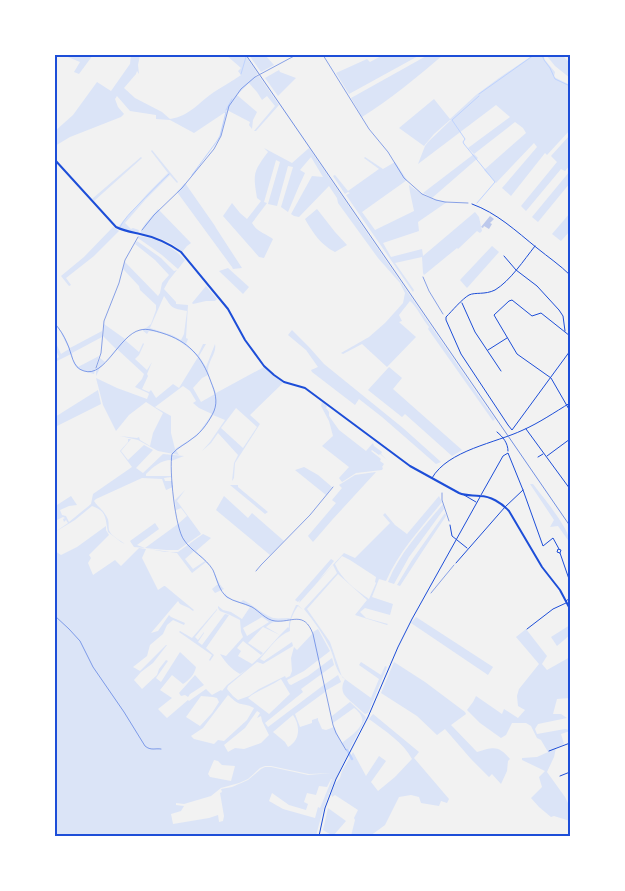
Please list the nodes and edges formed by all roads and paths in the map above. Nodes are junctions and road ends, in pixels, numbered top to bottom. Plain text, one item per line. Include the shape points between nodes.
1 (296, 55) edge
2 (323, 55) edge
3 (55, 160) edge
4 (472, 204) joint
5 (140, 234) junction
6 (535, 246) junction
7 (504, 256) dead end
8 (516, 270) junction
9 (570, 275) edge
10 (423, 277) dead end
11 (462, 302) junction
12 (444, 316) junction
13 (55, 324) edge
14 (564, 325) junction
15 (561, 328) junction
16 (565, 332) junction
17 (570, 336) edge
18 (507, 338) junction
19 (487, 350) junction
20 (570, 351) edge
21 (96, 370) junction
22 (501, 371) dead end
23 (550, 378) junction
24 (570, 403) edge
25 (567, 405) junction
26 (570, 411) edge
27 (526, 429) junction
28 (497, 432) dead end
29 (570, 440) edge
30 (508, 451) dead end
31 (544, 454) junction
32 (546, 456) junction
33 (538, 458) dead end
34 (432, 478) junction
35 (333, 487) dead end
36 (570, 489) edge
37 (523, 490) junction
38 (442, 493) dead end
39 (464, 495) junction
40 (481, 496) junction
41 (477, 502) junction
42 (505, 507) junction
43 (450, 525) joint
44 (457, 539) junction
45 (467, 549) junction
46 (456, 562) joint
47 (256, 572) dead end
48 (570, 582) edge
49 (426, 593) junction
50 (570, 598) edge
51 (566, 602) junction
52 (570, 610) edge
53 (55, 616) edge
54 (527, 629) dead end
55 (570, 743) edge
56 (162, 750) dead end
57 (346, 750) dead end
58 (549, 751) dead end
59 (570, 772) edge
60 (560, 776) dead end
61 (319, 836) edge

1 - 5 path via 255,77 241,89 230,106 214,149
2 - 4 path via 369,129 408,182 422,194 436,200
3 - 5 main road via 112,225
4 - 6 street via 489,211
5 - 21 path via 125,260 104,321
5 - 34 main road via 163,241 181,252 228,309 264,366 284,382 305,388 403,461
6 - 8 street
6 - 9 street
7 - 8 street
8 - 11 street via 496,289 468,296
8 - 14 street via 537,286 559,310
10 - 12 path
11 - 12 street
11 - 19 street
12 - 23 street via 460,354 512,430
13 - 21 path via 68,343 76,366 84,372
14 - 15 street
14 - 16 street
15 - 16 street
15 - 18 street via 541,313 532,316 512,300 494,315
16 - 17 street
18 - 19 street
18 - 23 street via 517,354
19 - 22 street
20 - 23 street
21 - 57 path via 132,333 146,329 180,340 202,361 216,398 214,412 201,432 172,454 171,476 179,532 212,569 227,597 273,620 296,618 310,627 333,725
23 - 25 street
24 - 25 street
25 - 26 street
25 - 27 street
27 - 31 street
27 - 34 street via 464,453 443,464
28 - 30 street via 507,444
29 - 32 street
31 - 32 street
31 - 33 street
32 - 36 street
34 - 39 main road
35 - 47 path
37 - 40 street via 508,453 503,456
37 - 42 street
37 - 48 street via 543,546 553,538 561,550
38 - 43 path
39 - 40 main road
39 - 41 street
40 - 41 street
40 - 42 main road
41 - 44 street
42 - 45 street
42 - 51 main road
43 - 44 street via 450,533
44 - 45 street
44 - 49 street
45 - 46 street
46 - 49 path via 431,593
49 - 61 street via 336,778
50 - 51 street
51 - 52 main road
51 - 54 street
53 - 56 path via 80,642 145,746
55 - 58 street
59 - 60 street

